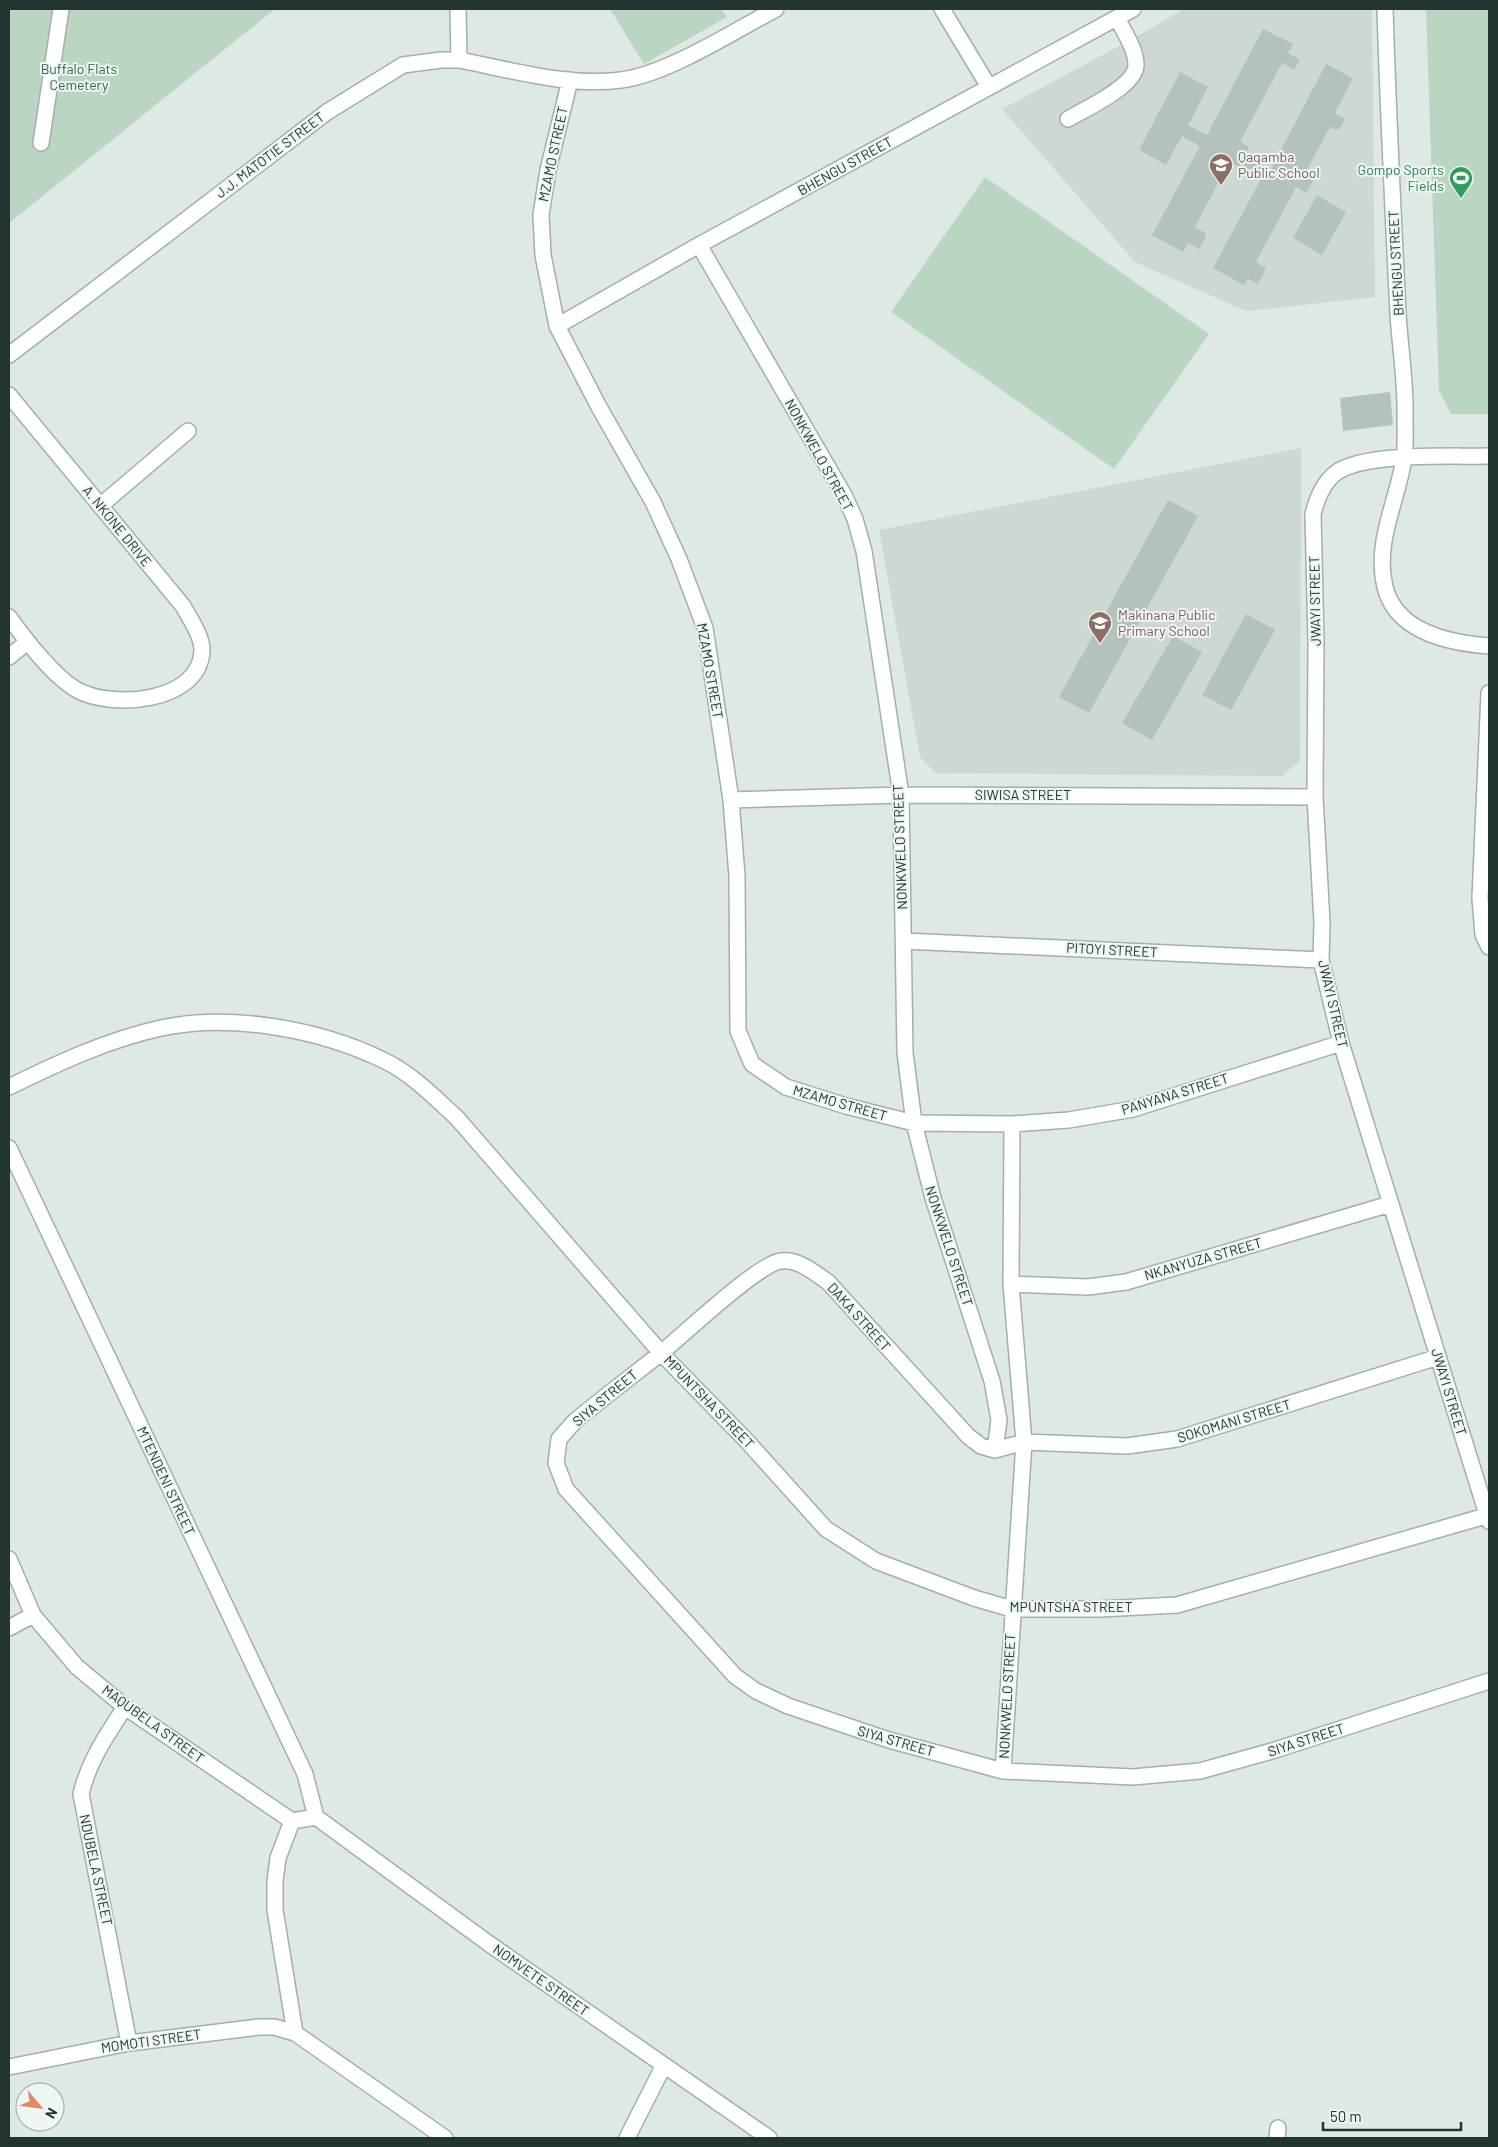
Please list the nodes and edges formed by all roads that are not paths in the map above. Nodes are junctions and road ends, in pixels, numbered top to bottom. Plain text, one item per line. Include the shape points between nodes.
1 (61, 9) edge
2 (458, 9) edge
3 (776, 9) edge
4 (942, 9) edge
5 (1133, 9) edge
6 (1385, 9) edge
7 (1117, 18) junction
8 (459, 60) junction
9 (570, 80) junction
10 (989, 87) junction
11 (1068, 119) dead end
12 (41, 143) dead end
13 (699, 245) junction
14 (557, 326) junction
15 (9, 355) edge
16 (9, 395) edge
17 (188, 431) dead end
18 (1489, 456) edge
19 (1404, 458) junction
20 (100, 506) junction
21 (9, 617) edge
22 (27, 642) junction
23 (1489, 646) edge
24 (9, 657) edge
25 (1489, 693) edge
26 (901, 795) junction
27 (1315, 797) junction
28 (731, 800) junction
29 (904, 941) junction
30 (1489, 947) edge
31 (1321, 960) junction
32 (1341, 1044) junction
33 (9, 1087) edge
34 (914, 1123) junction
35 (1012, 1124) junction
36 (9, 1148) edge
37 (1390, 1204) junction
38 (1011, 1284) junction
39 (661, 1353) junction
40 (1438, 1357) junction
41 (1024, 1442) junction
42 (995, 1450) junction
43 (1489, 1517) edge
44 (9, 1559) edge
45 (1012, 1609) junction
46 (33, 1615) junction
47 (9, 1628) edge
48 (1489, 1681) edge
49 (125, 1707) junction
50 (1003, 1771) junction
51 (316, 1817) junction
52 (292, 1821) junction
53 (295, 2032) junction
54 (129, 2043) junction
55 (664, 2065) junction
56 (9, 2067) edge
57 (446, 2138) edge
58 (627, 2138) edge
59 (769, 2138) edge

1 - 12 street
2 - 8 street
3 - 9 street, J.J. MATOTIE STREET via 657,70 622,80
4 - 10 street
5 - 7 street, BHENGU STREET
6 - 19 street, BHENGU STREET via 1398,318 1406,415
7 - 10 street, BHENGU STREET
7 - 11 street via 1136,62 1134,73 1120,88
8 - 9 street, J.J. MATOTIE STREET
8 - 15 street, J.J. MATOTIE STREET via 403,65 326,112
9 - 14 street, MZAMO STREET via 548,170 541,215 543,255
10 - 13 street, BHENGU STREET
13 - 14 street, BHENGU STREET
13 - 26 street, NONKWELO STREET via 855,519 864,551
14 - 28 street, MZAMO STREET via 653,502 705,628
16 - 20 street, A. NKONE DRIVE
17 - 20 street
18 - 19 street
19 - 23 street, BHENGU STREET via 1386,524 1385,588 1399,615 1417,628 1445,638
19 - 27 street, JWAYI STREET via 1355,463 1336,473 1317,497 1313,514
20 - 22 street, A. NKONE DRIVE via 183,606 203,650 198,668 183,683 159,696 134,700 105,699 76,689
21 - 22 street
22 - 24 street
25 - 30 street via 1480,898 1483,935
26 - 27 street, SIWISA STREET
26 - 28 street, SIWISA STREET
26 - 29 street, NONKWELO STREET
27 - 31 street, JWAYI STREET
28 - 34 street, MZAMO STREET via 737,876 738,1031 752,1064 786,1087
29 - 31 street, PITOYI STREET
29 - 34 street, NONKWELO STREET via 905,1053
31 - 32 street, JWAYI STREET
32 - 35 street, PANYANA STREET via 1133,1109 1069,1120
32 - 37 street, JWAYI STREET
33 - 39 street, MPUNTSHA STREET via 94,1048 162,1028 215,1022 317,1035 384,1060 421,1084 457,1118
34 - 35 street, PANYANA STREET
34 - 42 street, NONKWELO STREET via 933,1198 992,1381 999,1420
35 - 38 street, NONKWELO STREET
36 - 51 street, MTENDENI STREET via 301,1765
37 - 38 street, NKANYUZA STREET via 1126,1282 1088,1287
37 - 40 street, JWAYI STREET
38 - 41 street, NONKWELO STREET
39 - 42 street, DAKA STREET via 771,1263 792,1261 828,1282 968,1436 981,1446
39 - 45 street, MPUNTSHA STREET via 826,1529 876,1561
39 - 50 street, SIYA STREET via 575,1421 559,1439 556,1463 566,1489 735,1676 756,1691 788,1706 889,1740
40 - 41 street, SOKOMANI STREET via 1177,1439 1127,1446
40 - 43 street, JWAYI STREET
41 - 42 street
41 - 45 street, NONKWELO STREET
43 - 45 street, MPUNTSHA STREET via 1177,1605
44 - 46 street, MAQUBELA STREET
45 - 50 street, NONKWELO STREET
46 - 47 street
46 - 49 street, MAQUBELA STREET via 77,1667
48 - 50 street, SIYA STREET via 1200,1771 1133,1777
49 - 52 street, MAQUBELA STREET
49 - 54 street, NDUBELA STREET via 95,1754 85,1774 81,1794
51 - 52 street
51 - 55 street, NOMVETE STREET via 488,1943
52 - 53 street via 278,1858 275,1910
53 - 54 street, MOMOTI STREET via 259,2027
53 - 57 street, MOMOTI STREET
54 - 56 street, MOMOTI STREET
55 - 58 street
55 - 59 street, NOMVETE STREET

